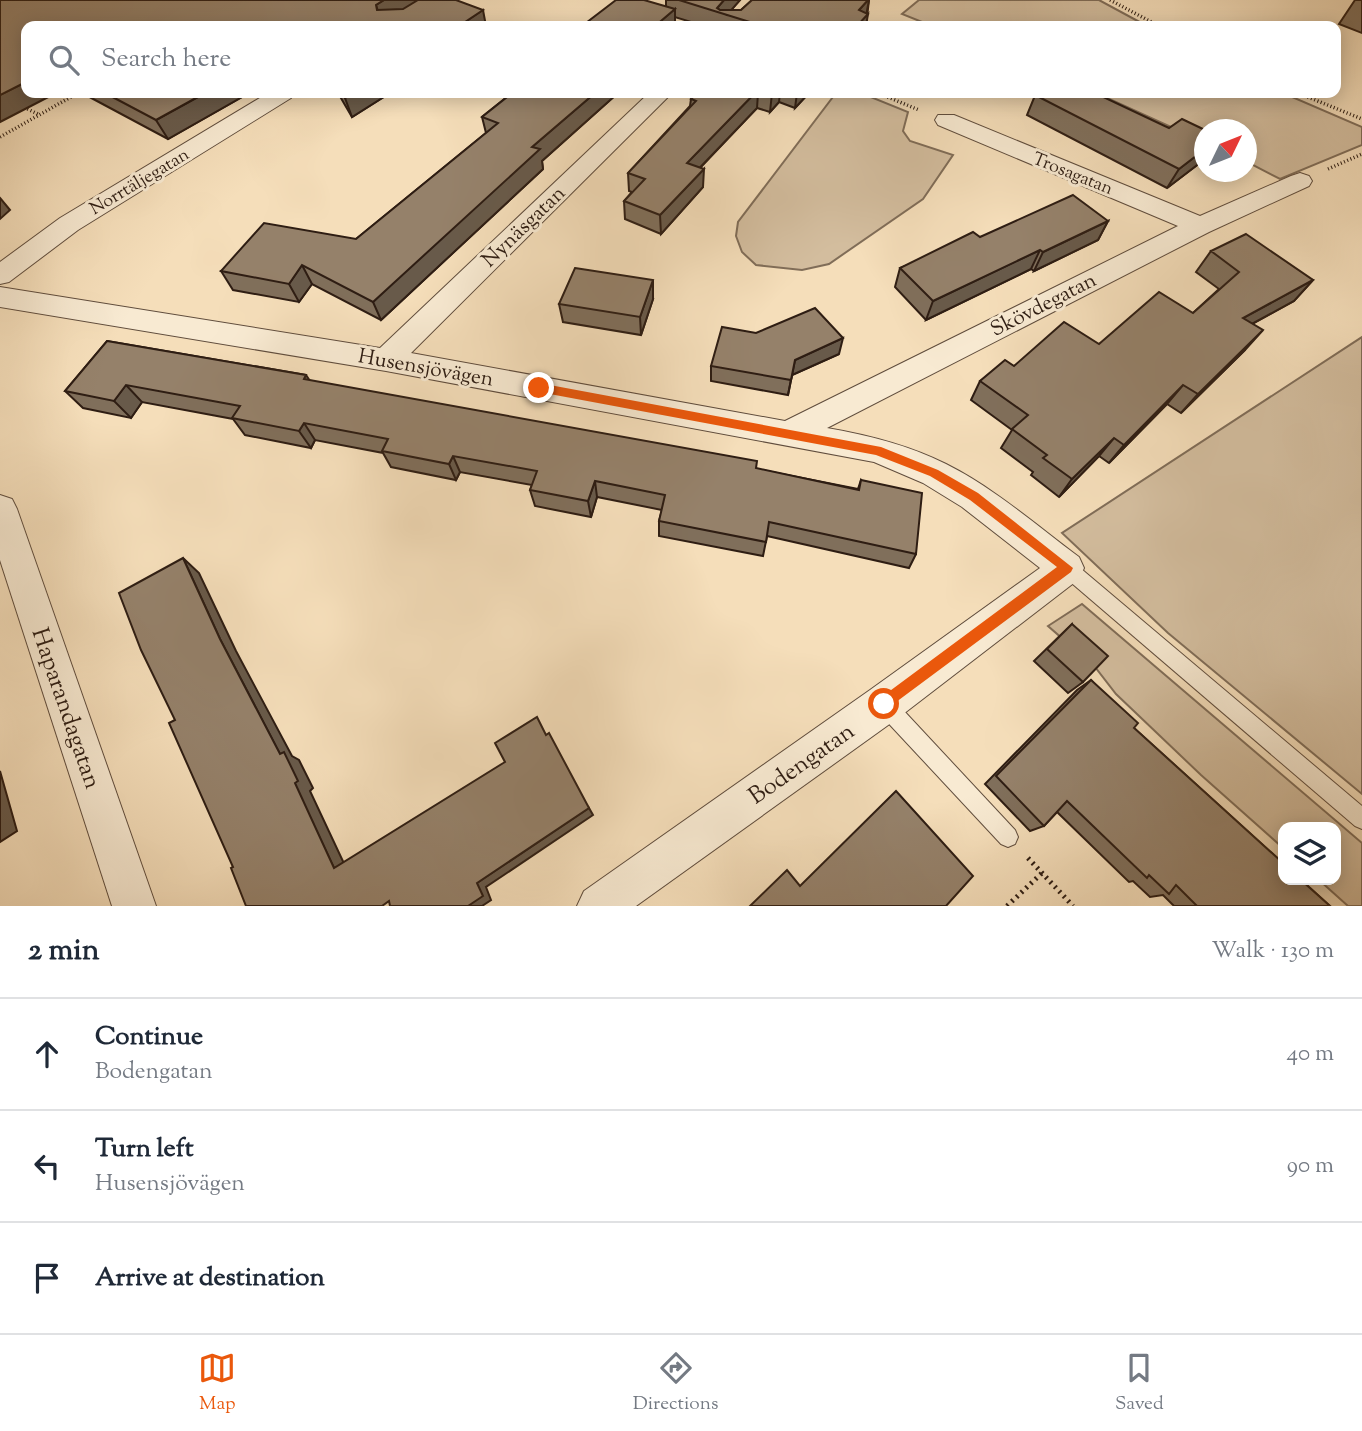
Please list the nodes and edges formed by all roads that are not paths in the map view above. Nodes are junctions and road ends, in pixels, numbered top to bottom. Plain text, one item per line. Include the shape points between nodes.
1 (275, 98) edge
2 (656, 98) edge
3 (946, 120) road end
4 (1300, 181) dead end
5 (1200, 226) junction
6 (0, 275) edge
7 (6, 306) edge
8 (386, 360) junction
9 (789, 433) junction
10 (0, 509) edge
11 (1067, 568) junction
12 (884, 704) junction
13 (1362, 819) edge
14 (1008, 837) dead end
15 (134, 906) edge
16 (599, 906) edge

1 - 6 street, Norrtäljegatan via 69,224
2 - 8 street, Nynäsgatan
3 - 5 street, Trosagatan
4 - 5 street, Skövdegatan
5 - 9 street, Skövdegatan
7 - 8 street, Husensjövägen
8 - 9 street, Husensjövägen
9 - 11 street, Husensjövägen via 877,450 934,473 974,497
10 - 15 street, Haparandagatan
11 - 12 street, Bodengatan
11 - 13 lane
12 - 14 lane
12 - 16 street, Bodengatan

